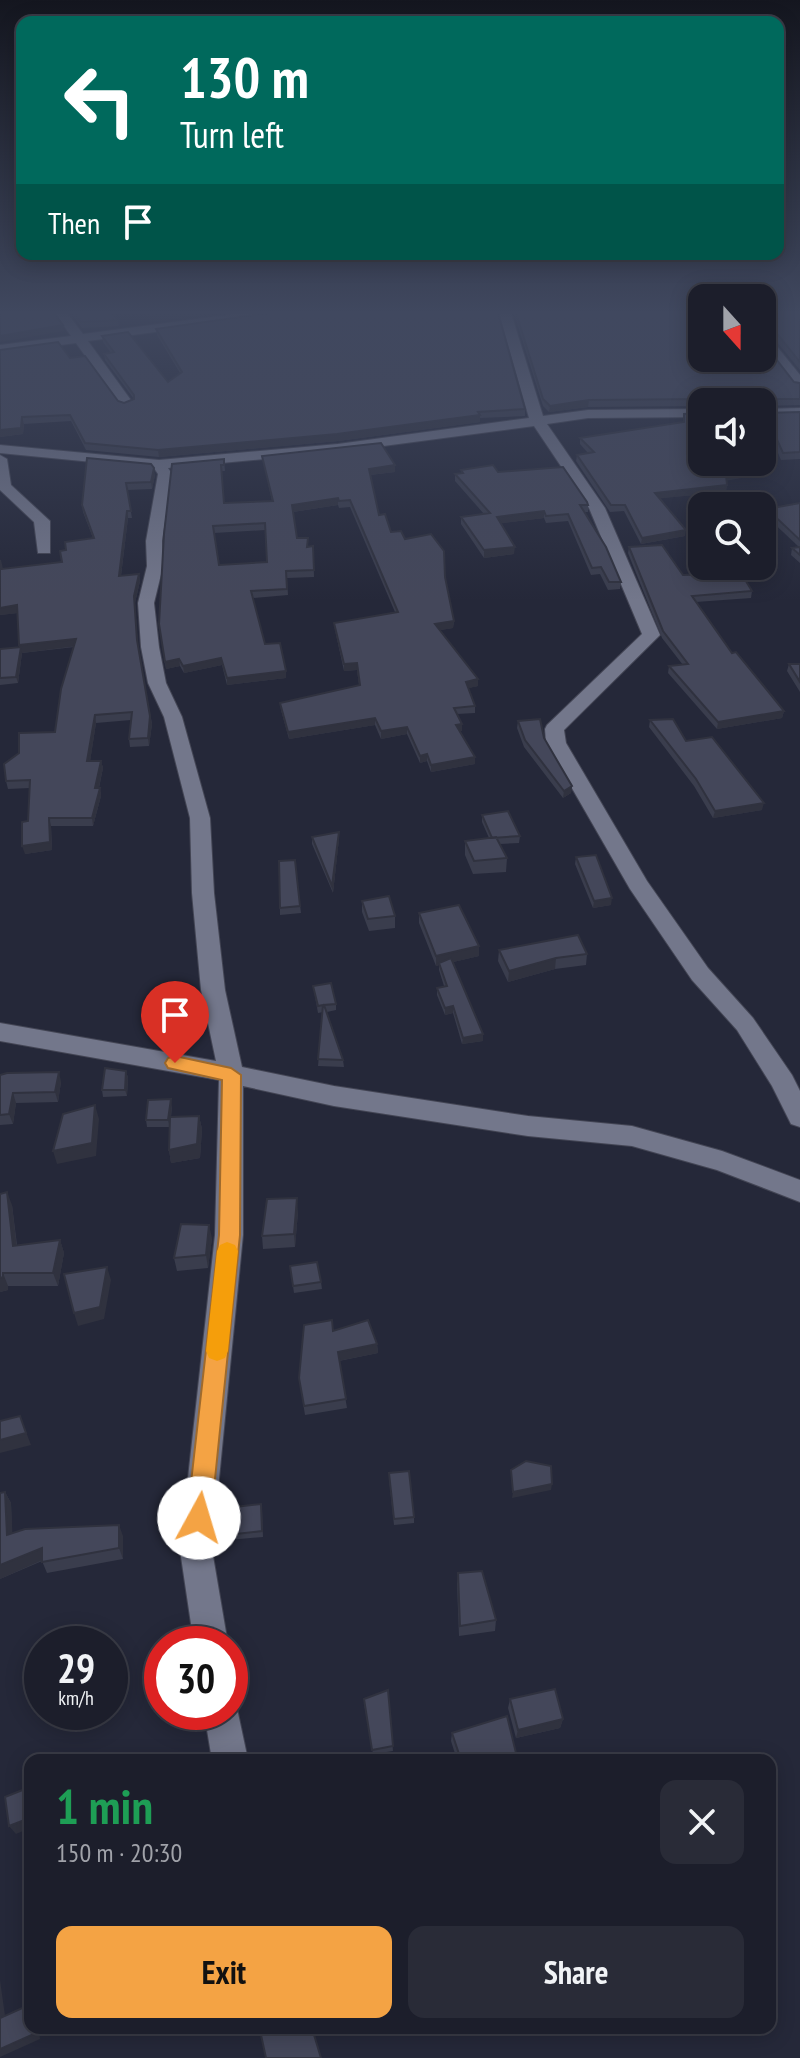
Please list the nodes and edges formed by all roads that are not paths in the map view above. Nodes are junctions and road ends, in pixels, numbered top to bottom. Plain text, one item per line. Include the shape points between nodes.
1 (534, 409) edge
2 (800, 412) edge
3 (688, 413) edge
4 (776, 413) edge
5 (537, 420) junction
6 (0, 449) edge
7 (0, 459) edge
8 (159, 464) junction
9 (44, 550) dead end
10 (0, 1032) edge
11 (231, 1075) junction
12 (800, 1117) edge
13 (800, 1191) edge
14 (208, 1626) edge
15 (225, 1730) edge
16 (229, 1754) edge

1 - 5 street
2 - 4 street
3 - 5 street
5 - 8 street via 338,448
5 - 12 street via 597,508 651,635 554,729 556,743 638,884 700,974 745,1024
6 - 8 street
7 - 9 street via 4,486 42,521
8 - 11 street via 165,474 146,603 150,647 200,818 213,990
10 - 11 street
11 - 13 street via 528,1126 632,1136 722,1161
11 - 14 street via 229,1235 196,1550
15 - 16 street

